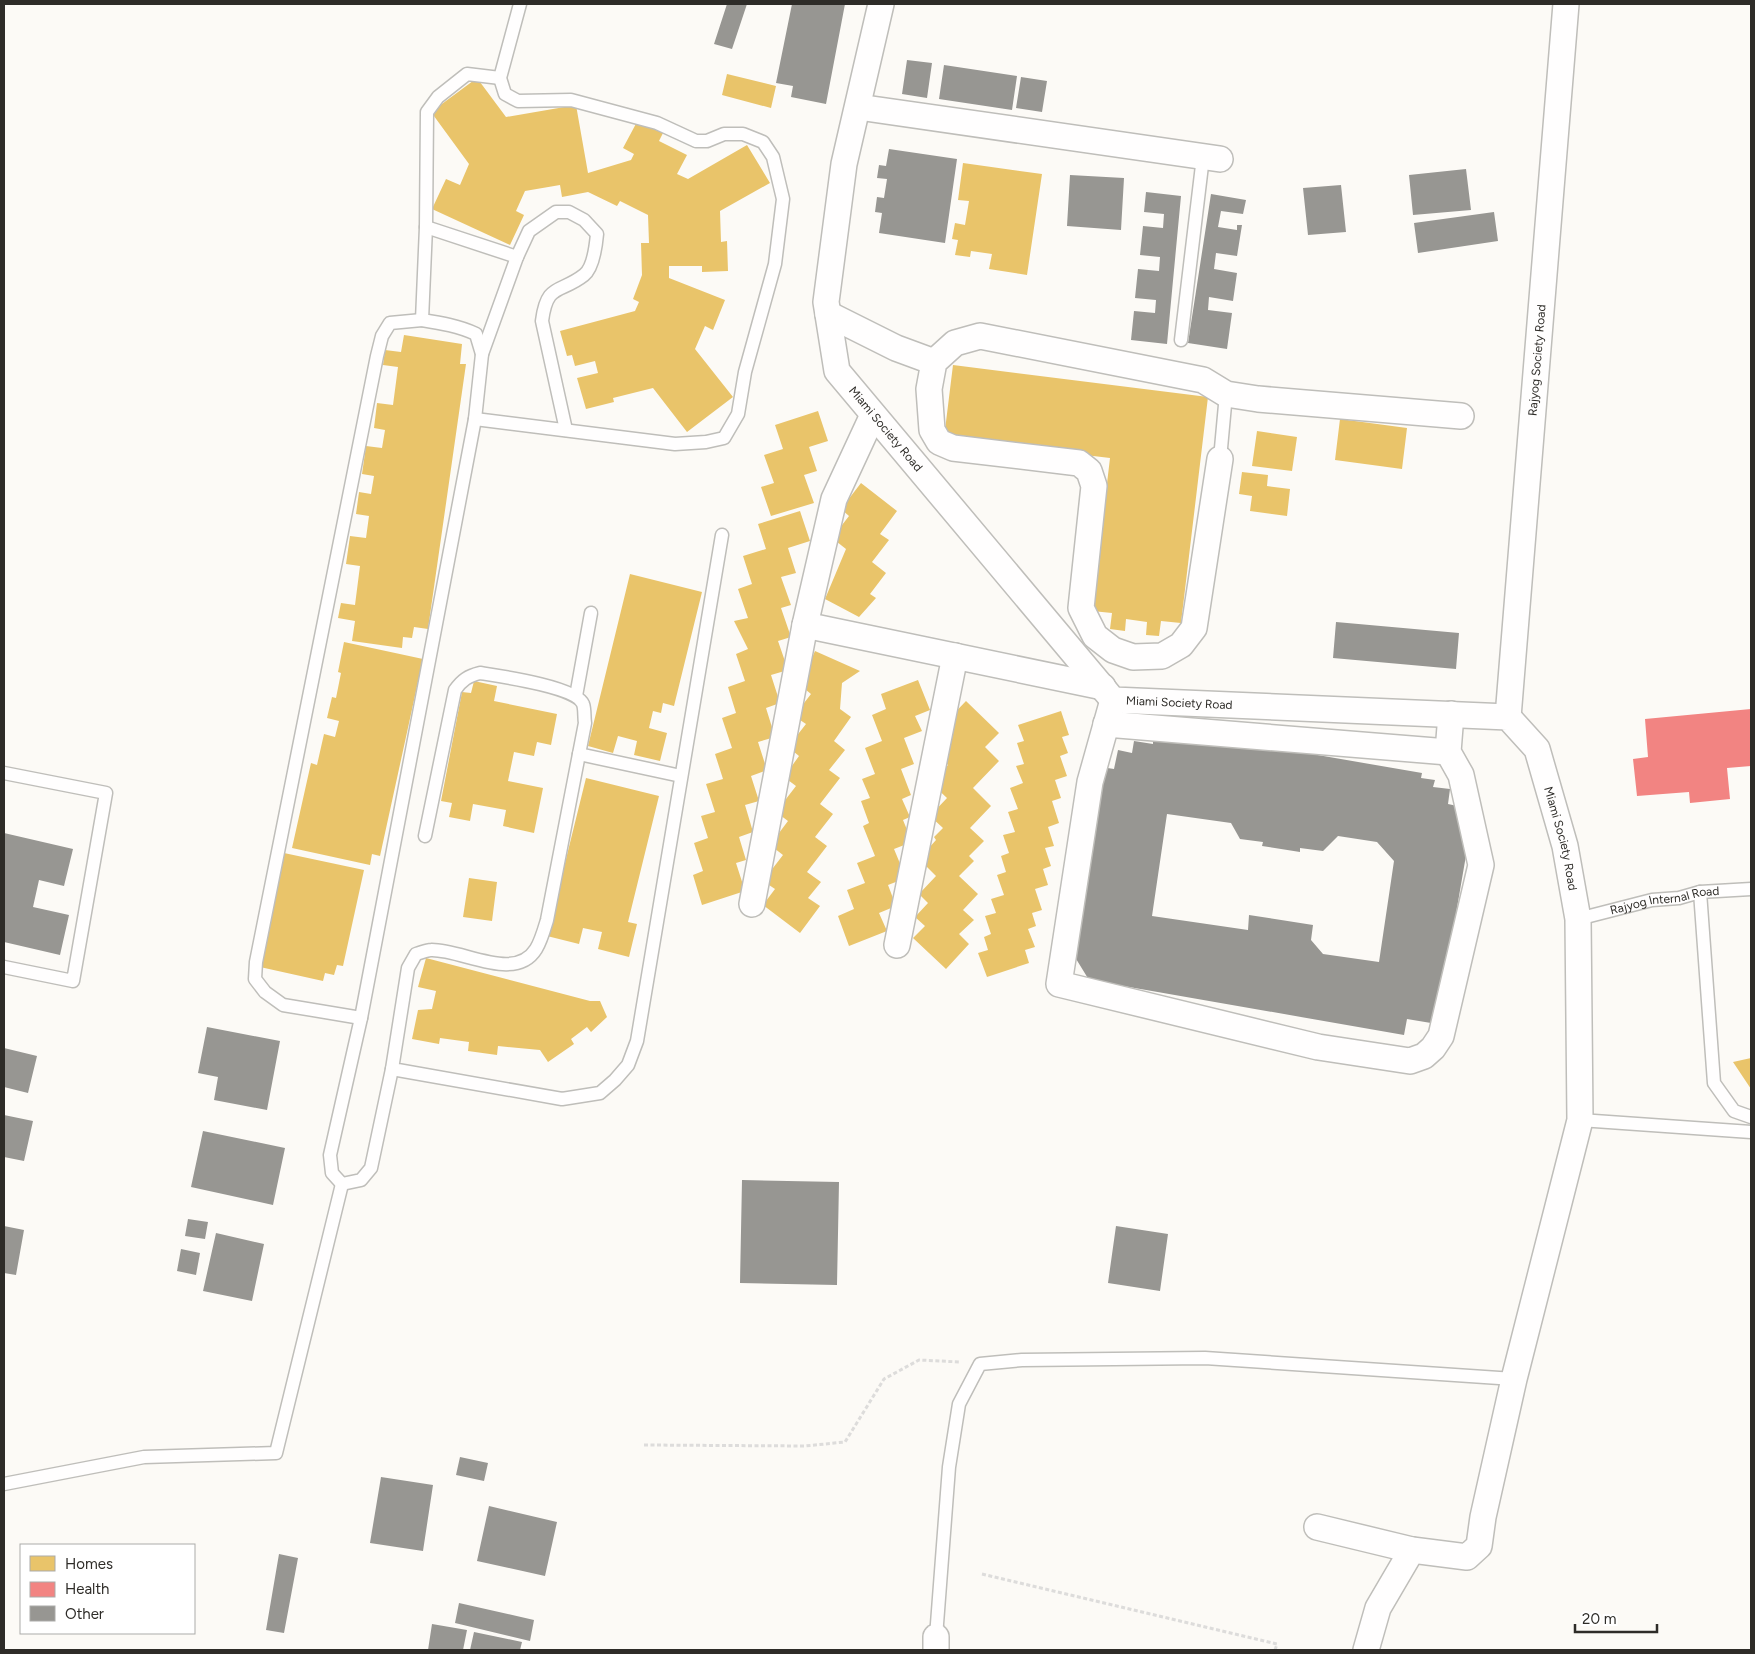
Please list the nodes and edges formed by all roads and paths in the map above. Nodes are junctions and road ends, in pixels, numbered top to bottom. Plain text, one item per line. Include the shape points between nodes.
1 (520, 4) edge
2 (881, 4) edge
3 (1566, 4) edge
4 (500, 78) junction
5 (858, 107) junction
6 (1212, 158) joint
7 (426, 227) junction
8 (517, 257) junction
9 (828, 314) junction
10 (422, 320) junction
11 (1182, 340) dead end
12 (482, 354) junction
13 (934, 362) junction
14 (1226, 394) junction
15 (873, 415) junction
16 (1461, 416) dead end
17 (475, 419) junction
18 (566, 430) junction
19 (1220, 459) joint
20 (722, 535) dead end
21 (591, 613) dead end
22 (806, 625) junction
23 (955, 656) junction
24 (1108, 694) junction
25 (576, 696) junction
26 (1266, 706) junction
27 (1451, 714) junction
28 (1508, 717) junction
29 (1106, 724) junction
30 (1266, 737) junction
31 (1448, 752) junction
32 (579, 754) junction
33 (4, 773) edge
34 (681, 776) junction
35 (425, 836) dead end
36 (1751, 889) edge
37 (1700, 892) junction
38 (752, 904) dead end
39 (1578, 919) junction
40 (897, 945) dead end
41 (4, 967) edge
42 (361, 1018) junction
43 (392, 1069) junction
44 (1751, 1117) edge
45 (1580, 1120) junction
46 (1751, 1132) edge
47 (342, 1184) junction
48 (980, 1364) junction
49 (1514, 1378) junction
50 (644, 1445) dead end
51 (4, 1484) edge
52 (1317, 1527) dead end
53 (1412, 1550) junction
54 (982, 1574) dead end
55 (936, 1644) edge
56 (1276, 1650) edge
57 (1366, 1650) edge

1 - 4 lane
2 - 5 street, Miami Society Road
3 - 28 street, Rajyog Society Road
4 - 7 lane via 467,74 438,97 426,112
4 - 18 lane via 504,94 518,101 571,100 657,123 707,142 724,134 743,134 756,139 763,142 773,157 783,199 772,279 738,414 724,438 675,444
5 - 6 street
5 - 9 street, Miami Society Road via 844,164 826,302
6 - 11 lane
7 - 8 lane
7 - 10 lane
8 - 12 lane
8 - 18 lane via 529,231 556,212 569,212 584,220 597,234 596,250 586,274 551,293 544,303 542,320
9 - 13 street via 896,348
9 - 15 street, Miami Society Road via 837,371
10 - 12 lane via 464,328 476,334
10 - 42 lane via 390,323 376,356 256,962 255,979 265,992 283,1005
12 - 17 lane
13 - 14 street via 955,342 980,336 1203,380
13 - 19 street via 929,390 932,430 939,442 953,448 1079,463 1089,471 1094,486 1081,608 1095,636 1113,650 1133,657 1162,656 1181,645 1194,628
14 - 16 street
14 - 19 lane
15 - 22 street via 834,499
15 - 24 street, Miami Society Road
17 - 18 lane
17 - 42 lane
20 - 34 lane
21 - 25 lane
22 - 23 street
22 - 38 street
23 - 24 street
23 - 40 street
24 - 26 street, Miami Society Road
24 - 29 street
25 - 32 lane via 583,704 585,723
25 - 35 lane via 480,672 463,680 455,690
26 - 27 street, Miami Society Road
26 - 30 street
27 - 28 street, Miami Society Road
27 - 31 street
28 - 39 street, Miami Society Road via 1537,749 1565,846
29 - 30 street
29 - 31 street via 1090,782 1059,984 1318,1048 1410,1061 1424,1056 1441,1036 1481,865 1461,775
30 - 31 street
32 - 34 lane
32 - 43 lane via 547,920 536,950 522,963 502,965 451,952 430,950 416,954 408,968
33 - 41 lane via 106,793 73,981
34 - 43 lane via 637,1041 628,1065 615,1080 600,1093 562,1099
36 - 37 lane, Rajyog Internal Road
37 - 39 lane, Rajyog Internal Road via 1652,900
37 - 44 lane via 1714,1083 1734,1111
39 - 45 street, Miami Society Road
42 - 47 lane via 330,1154 332,1173
43 - 47 lane via 371,1168 361,1180
45 - 46 lane
45 - 49 street, Miami Society Road
47 - 51 lane via 276,1453 144,1457
48 - 49 lane via 1022,1360 1205,1358
48 - 50 path via 919,1360 884,1378 845,1442 805,1446
48 - 55 lane via 959,1404 950,1458
49 - 53 street, Miami Society Road via 1479,1546 1467,1557
52 - 53 street, Miami Society Road
53 - 57 street via 1378,1608
54 - 56 path via 1277,1644

